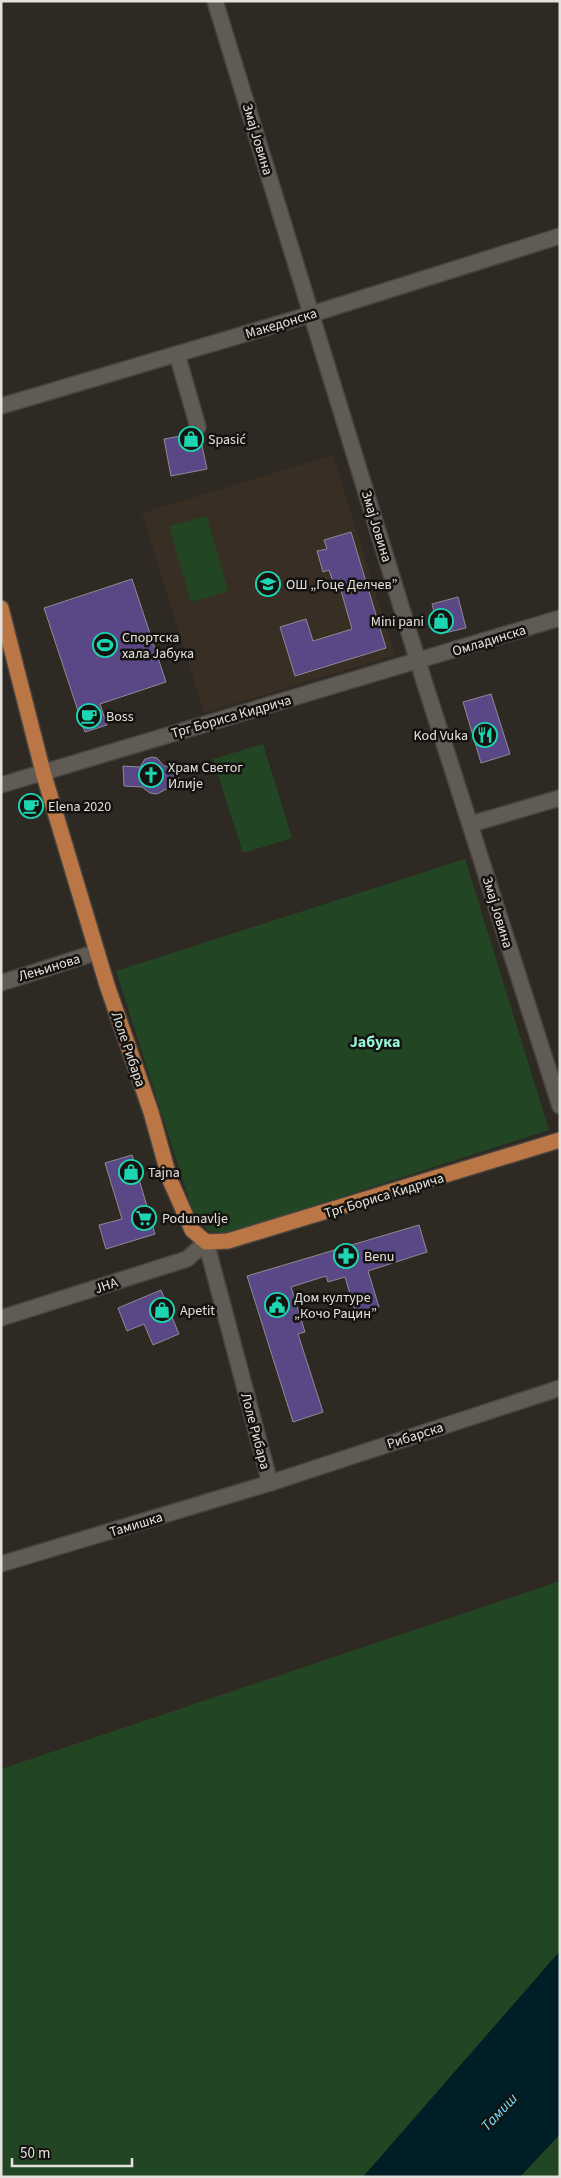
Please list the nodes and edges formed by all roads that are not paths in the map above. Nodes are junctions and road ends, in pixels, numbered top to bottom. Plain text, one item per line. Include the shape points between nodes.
1 (215, 1) edge
2 (560, 236) edge
3 (312, 314) junction
4 (177, 354) junction
5 (1, 406) edge
6 (198, 426) dead end
7 (1, 608) edge
8 (560, 618) edge
9 (419, 661) junction
10 (43, 772) junction
11 (1, 785) edge
12 (560, 798) edge
13 (471, 824) junction
14 (97, 952) junction
15 (1, 982) edge
16 (560, 1106) edge
17 (560, 1140) edge
18 (206, 1242) junction
19 (1, 1318) edge
20 (560, 1388) edge
21 (270, 1483) junction
22 (1, 1564) edge

1 - 3 street, Змај Јовина
2 - 3 street, Македонска
3 - 4 street, Македонска
3 - 9 street, Змај Јовина
4 - 5 street, Македонска
4 - 6 street
7 - 10 main road, Лоле Рибара
8 - 9 street, Омладинска
9 - 10 street, Трг Бориса Кидрича
9 - 13 street, Змај Јовина
10 - 11 street, Трг Бориса Кидрича
10 - 14 main road, Лоле Рибара
12 - 13 street
13 - 16 street, Змај Јовина
14 - 15 street, Лењинова
14 - 18 main road, Лоле Рибара via 152,1112 170,1180 192,1230
17 - 18 main road, Трг Бориса Кидрича via 270,1229 228,1241
18 - 19 street, ЈНА via 187,1259
18 - 21 street, Лоле Рибара
20 - 21 street, Рибарска
21 - 22 street, Тамишка

